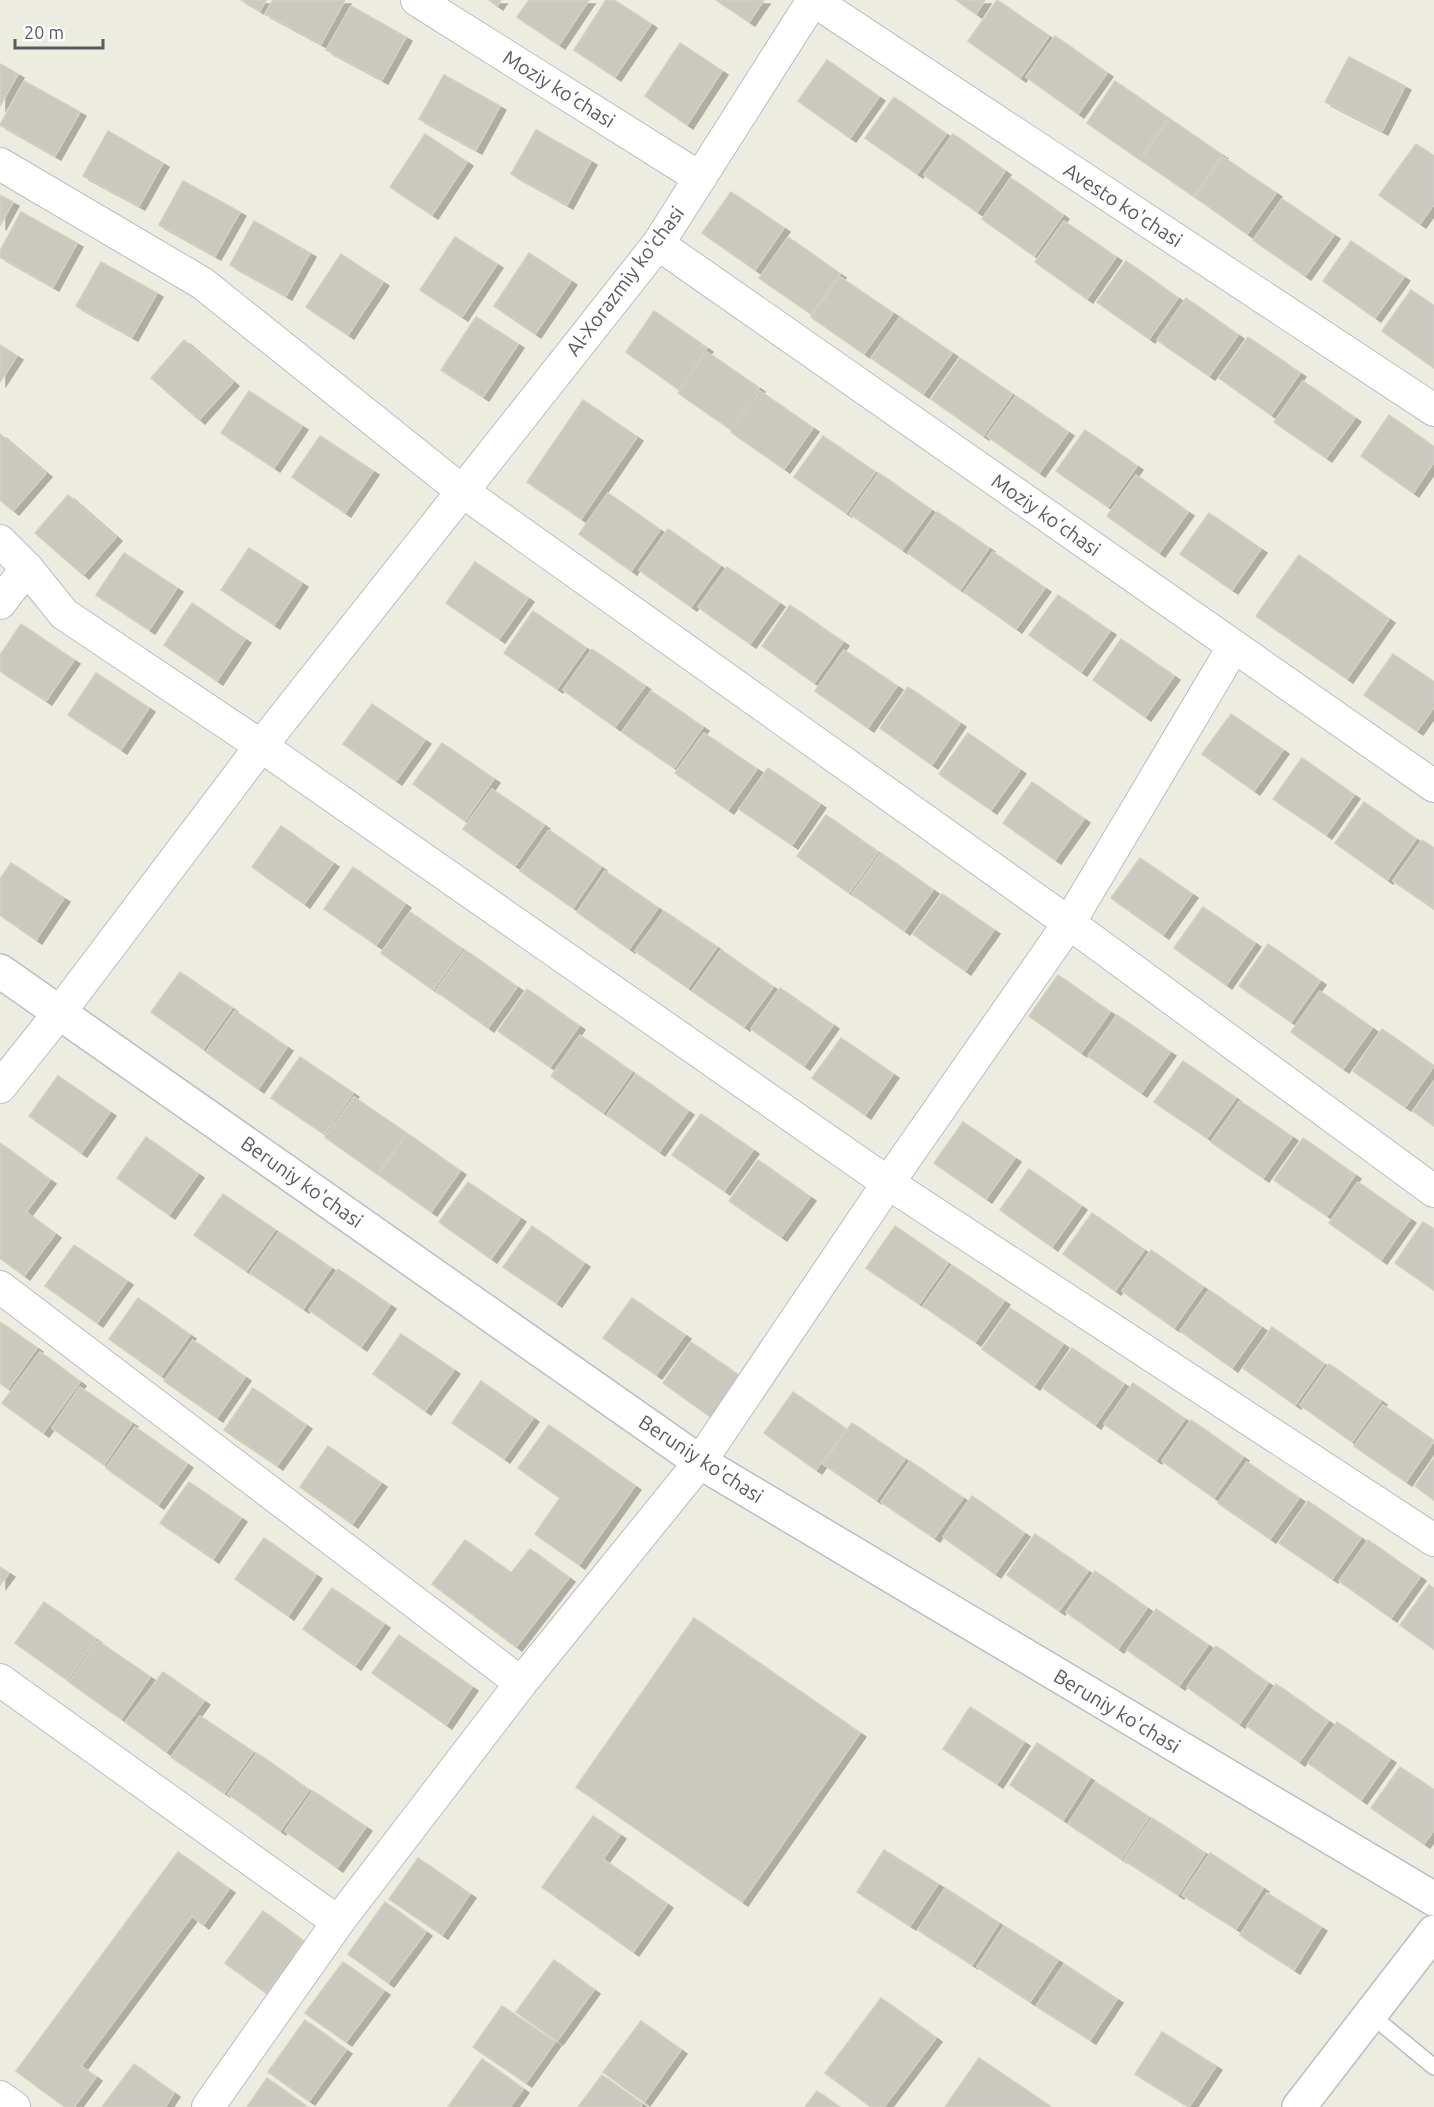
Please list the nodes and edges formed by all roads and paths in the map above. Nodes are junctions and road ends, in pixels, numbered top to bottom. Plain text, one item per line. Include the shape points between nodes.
1 (417, 0) edge
2 (813, 0) edge
3 (0, 164) edge
4 (700, 178) junction
5 (658, 244) junction
6 (1434, 410) edge
7 (462, 491) junction
8 (0, 541) edge
9 (27, 568) junction
10 (0, 603) edge
11 (1234, 646) junction
12 (261, 746) junction
13 (1434, 786) edge
14 (1069, 923) junction
15 (0, 971) edge
16 (60, 1012) junction
17 (0, 1087) edge
18 (888, 1183) junction
19 (1434, 1191) edge
20 (0, 1287) edge
21 (700, 1462) junction
22 (1434, 1540) edge
23 (0, 1680) edge
24 (520, 1683) junction
25 (1434, 1899) edge
26 (338, 1922) junction
27 (1434, 1932) edge
28 (1371, 2015) junction
29 (1434, 2067) edge
30 (0, 2097) edge
31 (14, 2107) edge
32 (208, 2107) edge
33 (1299, 2107) edge

1 - 4 street, Moziy ko‘chasi
2 - 4 street, Al-Xorazmiy ko'chasi
2 - 6 street, Avesto ko'chasi
3 - 7 street via 202,283
4 - 5 street, Al-Xorazmiy ko'chasi
5 - 7 street, Al-Xorazmiy ko'chasi
5 - 11 street, Moziy ko‘chasi
7 - 12 street, Al-Xorazmiy ko'chasi
7 - 14 street
8 - 9 street
9 - 10 street
9 - 12 street via 64,614
11 - 13 street, Moziy ko‘chasi
11 - 14 street
12 - 16 street, Al-Xorazmiy ko'chasi
12 - 18 street
14 - 18 street
14 - 19 street
15 - 16 street, Beruniy ko'chasi
16 - 17 street, Al-Xorazmiy ko'chasi
16 - 21 street, Beruniy ko'chasi
18 - 21 street
18 - 22 street
20 - 24 street
21 - 24 street
21 - 25 street, Beruniy ko'chasi
23 - 26 street
24 - 26 street
26 - 32 street
27 - 28 street
28 - 29 lane
28 - 33 street
30 - 31 street

